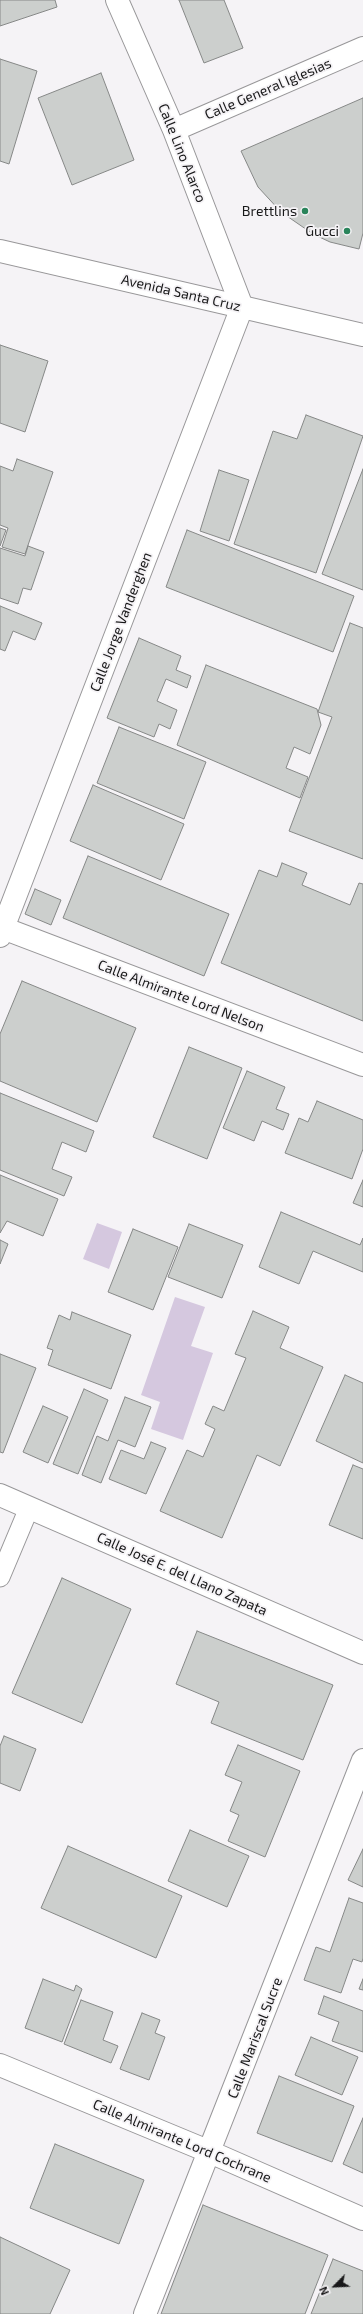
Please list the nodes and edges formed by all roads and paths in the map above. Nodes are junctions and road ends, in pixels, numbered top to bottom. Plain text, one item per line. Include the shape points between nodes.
1 (117, 0) edge
2 (363, 48) edge
3 (174, 130) junction
4 (0, 251) edge
5 (242, 307) junction
6 (363, 335) edge
7 (1, 931) edge
8 (363, 1065) edge
9 (0, 1495) edge
10 (29, 1508) junction
11 (0, 1577) edge
12 (363, 1653) edge
13 (363, 1760) edge
14 (0, 2065) edge
15 (210, 2152) junction
16 (363, 2219) edge
17 (145, 2314) edge

1 - 3 street, Calle Lino Alarco
2 - 3 street, Calle General Iglesias
3 - 5 street, Calle Lino Alarco
4 - 5 street, Avenida Santa Cruz
5 - 6 street, Avenida Santa Cruz
5 - 7 street, Calle Jorge Vanderghen
7 - 8 street, Calle Almirante Lord Nelson
9 - 10 street, Calle José E. del Llano Zapata
10 - 11 lane
10 - 12 street, Calle José E. del Llano Zapata
13 - 15 street, Calle Mariscal Sucre
14 - 15 street, Calle Almirante Lord Cochrane
15 - 16 street, Calle Almirante Lord Cochrane
15 - 17 street, Calle Mariscal Sucre

